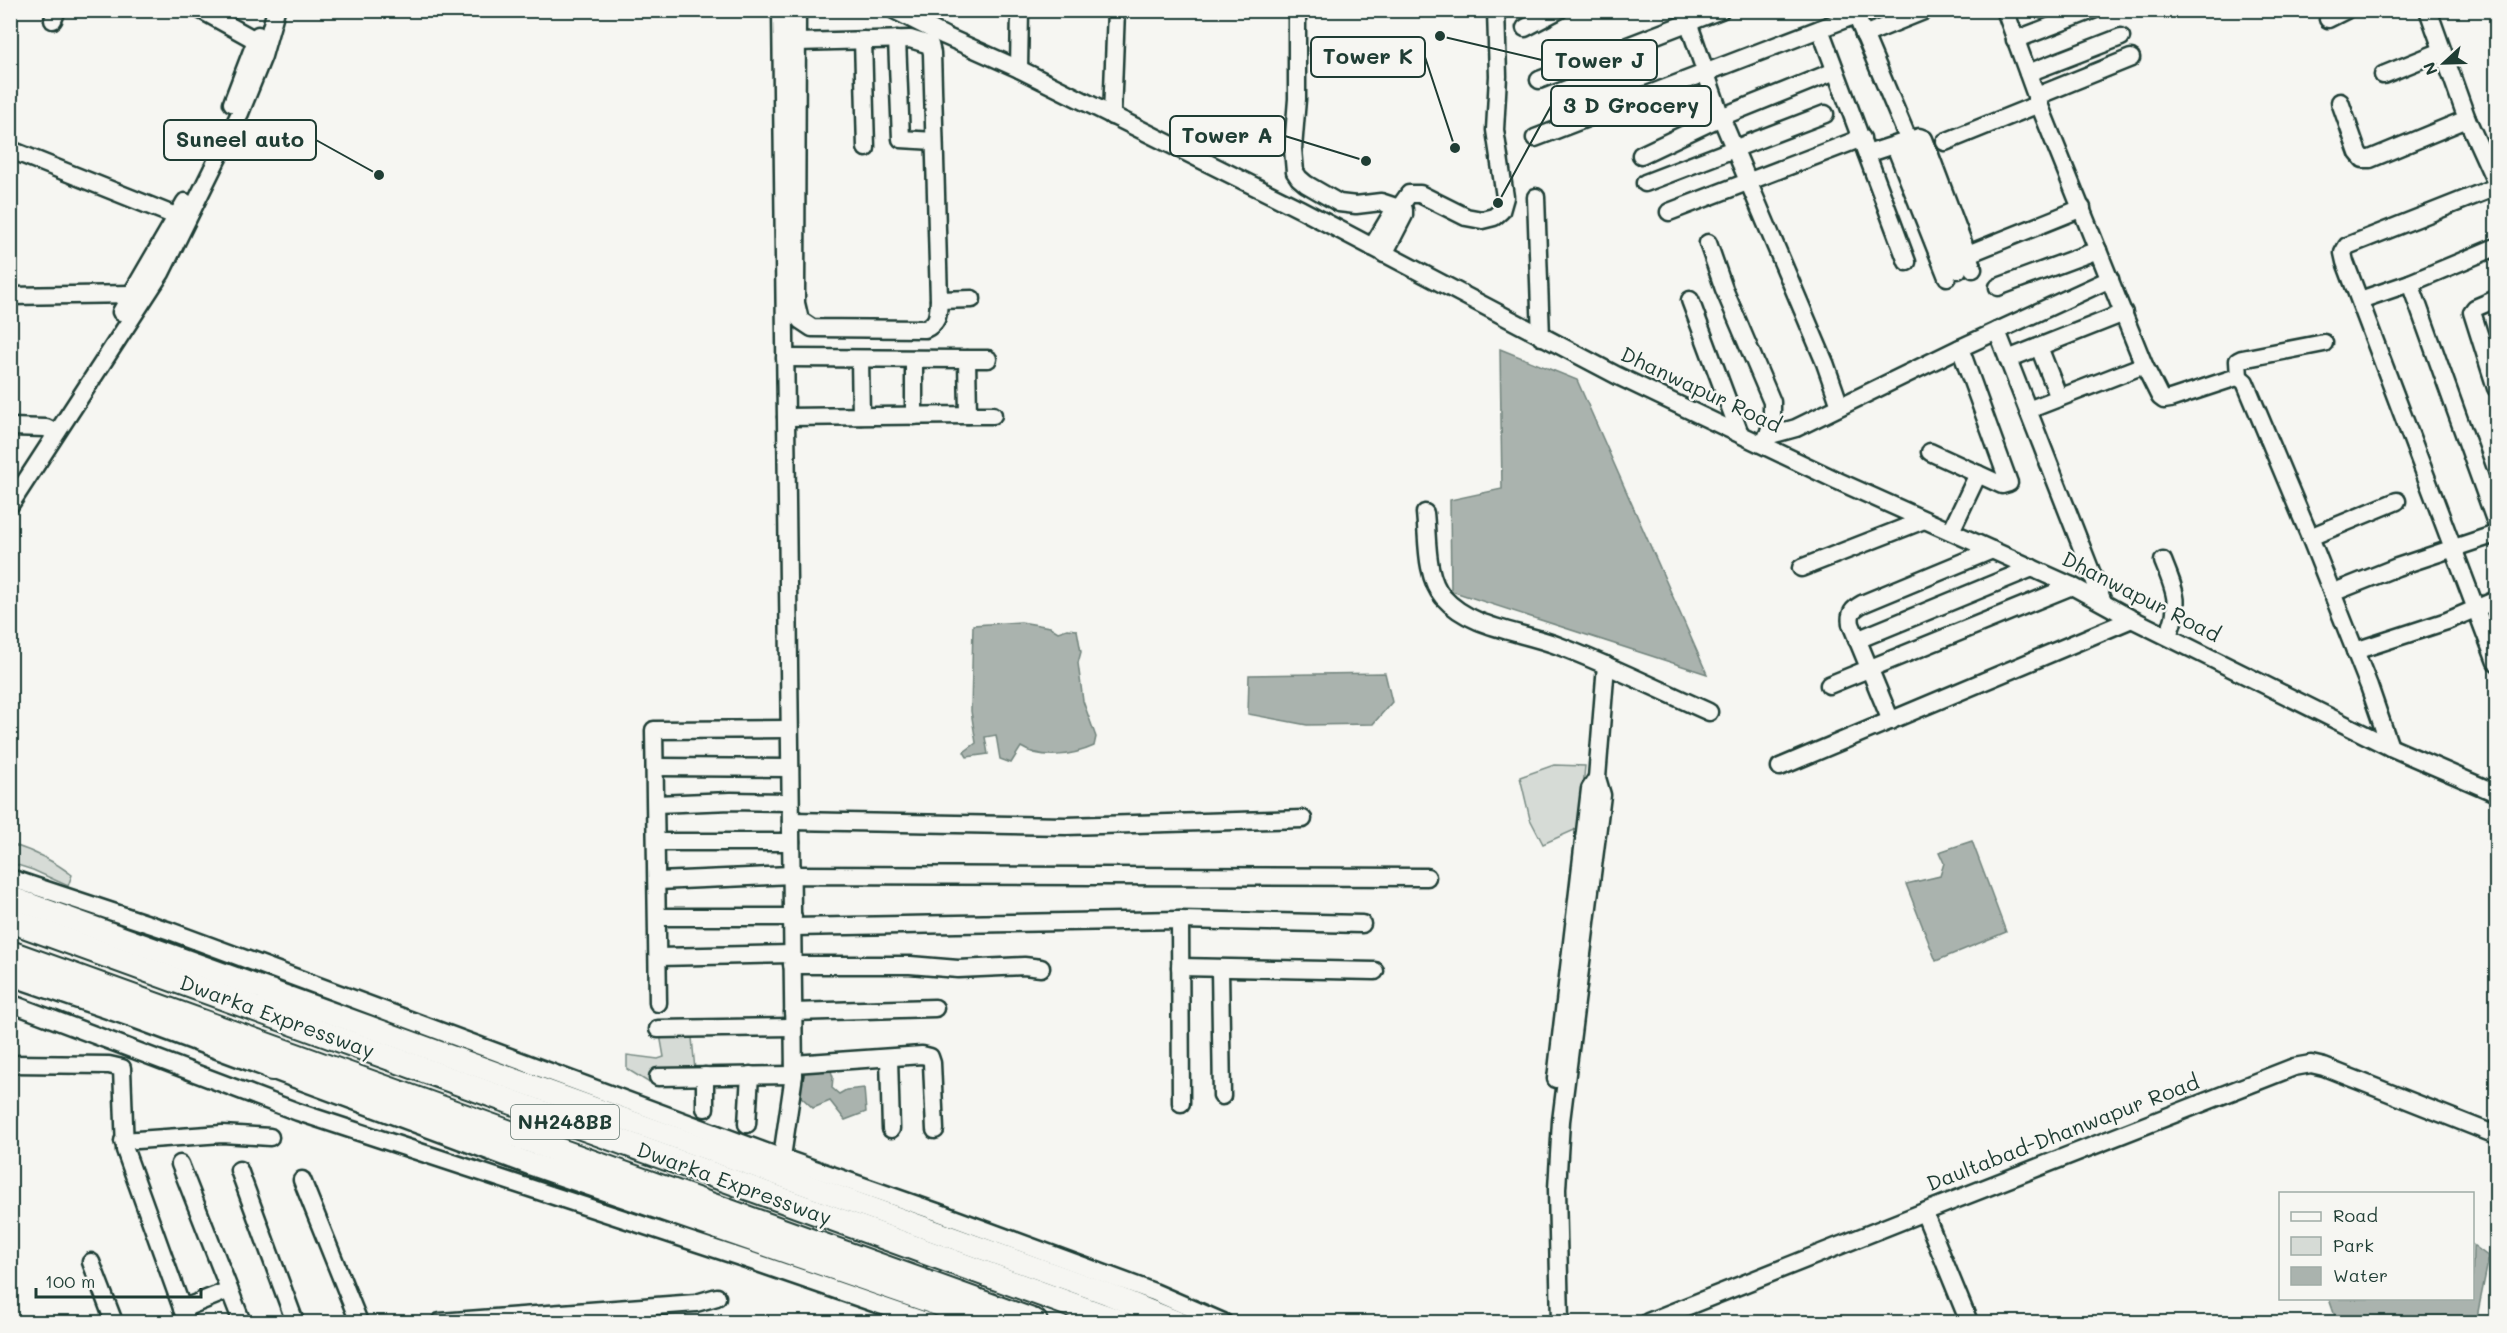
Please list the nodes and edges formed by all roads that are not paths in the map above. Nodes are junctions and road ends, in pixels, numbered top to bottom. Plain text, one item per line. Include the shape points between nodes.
1 (201, 10) edge
2 (265, 10) edge
3 (276, 10) edge
4 (781, 10) edge
5 (797, 10) edge
6 (894, 10) edge
7 (1020, 10) edge
8 (1116, 10) edge
9 (1297, 10) edge
10 (1496, 10) edge
11 (1559, 10) edge
12 (1720, 10) edge
13 (1926, 10) edge
14 (2093, 10) edge
15 (2346, 10) edge
16 (2428, 10) edge
17 (2008, 12) edge
18 (916, 17) edge
19 (1686, 17) edge
20 (2328, 19) dead end
21 (1525, 28) dead end
22 (1820, 29) junction
23 (1864, 35) junction
24 (2121, 37) dead end
25 (904, 39) junction
26 (863, 40) junction
27 (2015, 40) junction
28 (257, 41) junction
29 (796, 42) junction
30 (2442, 51) junction
31 (2131, 58) dead end
32 (1019, 69) junction
33 (1835, 71) junction
34 (1704, 72) junction
35 (2028, 73) junction
36 (2383, 75) dead end
37 (1539, 80) dead end
38 (2038, 100) junction
39 (2340, 102) dead end
40 (235, 111) junction
41 (1825, 114) dead end
42 (1112, 116) junction
43 (1721, 117) junction
44 (2467, 119) junction
45 (1535, 138) dead end
46 (934, 141) junction
47 (1945, 142) dead end
48 (1902, 143) junction
49 (1865, 146) junction
50 (866, 148) dead end
51 (1735, 149) junction
52 (16, 152) dead end
53 (1641, 155) dead end
54 (1645, 183) dead end
55 (1748, 183) junction
56 (2496, 185) edge
57 (1536, 197) dead end
58 (1399, 208) junction
59 (2082, 208) junction
60 (1669, 212) dead end
61 (178, 217) junction
62 (1708, 243) dead end
63 (2496, 247) edge
64 (2098, 250) junction
65 (1378, 251) junction
66 (1907, 262) dead end
67 (1962, 267) junction
68 (2110, 279) junction
69 (2410, 283) junction
70 (1998, 287) dead end
71 (10, 296) edge
72 (138, 296) junction
73 (972, 299) dead end
74 (2496, 299) edge
75 (939, 300) junction
76 (1690, 300) dead end
77 (2360, 300) junction
78 (2124, 313) junction
79 (1997, 331) junction
80 (1541, 337) junction
81 (2324, 343) dead end
82 (2039, 347) junction
83 (1960, 348) junction
84 (785, 358) junction
85 (860, 359) junction
86 (914, 359) junction
87 (967, 359) junction
88 (988, 359) dead end
89 (2008, 359) junction
90 (2144, 365) junction
91 (2239, 377) junction
92 (2496, 388) edge
93 (2059, 398) junction
94 (1840, 406) junction
95 (2028, 410) junction
96 (968, 415) junction
97 (993, 415) dead end
98 (861, 416) junction
99 (914, 416) junction
100 (786, 417) junction
101 (10, 427) edge
102 (51, 431) junction
103 (1740, 434) junction
104 (1766, 440) junction
105 (1930, 452) dead end
106 (1978, 474) junction
107 (2491, 490) edge
108 (13, 492) edge
109 (2397, 501) dead end
110 (1425, 513) dead end
111 (1924, 520) junction
112 (2496, 522) edge
113 (1952, 531) junction
114 (2496, 534) edge
115 (2310, 537) junction
116 (2454, 549) junction
117 (1992, 550) junction
118 (2163, 561) dead end
119 (1801, 568) dead end
120 (2032, 568) junction
121 (2073, 586) junction
122 (2332, 593) junction
123 (2496, 600) edge
124 (2103, 602) junction
125 (2475, 609) junction
126 (2132, 619) junction
127 (2168, 635) junction
128 (1857, 640) junction
129 (2355, 651) junction
130 (2496, 662) edge
131 (1606, 665) junction
132 (1869, 669) junction
133 (1829, 685) dead end
134 (1709, 712) dead end
135 (1891, 721) junction
136 (789, 729) junction
137 (2390, 747) junction
138 (655, 767) junction
139 (1780, 767) dead end
140 (790, 768) junction
141 (2496, 793) edge
142 (790, 802) junction
143 (656, 804) junction
144 (1303, 819) dead end
145 (791, 820) junction
146 (657, 842) junction
147 (791, 842) junction
148 (791, 875) junction
149 (1427, 877) dead end
150 (10, 878) edge
151 (658, 881) junction
152 (10, 897) edge
153 (658, 917) junction
154 (10, 920) edge
155 (1180, 920) junction
156 (793, 922) junction
157 (1362, 924) dead end
158 (10, 952) edge
159 (659, 957) junction
160 (792, 960) junction
161 (1180, 967) junction
162 (1041, 968) dead end
163 (1220, 969) junction
164 (1375, 972) dead end
165 (10, 974) edge
166 (1573, 987) junction
167 (270, 992) junction
168 (10, 1003) edge
169 (658, 1004) dead end
170 (935, 1008) dead end
171 (793, 1020) junction
172 (658, 1029) dead end
173 (123, 1045) junction
174 (889, 1058) junction
175 (10, 1064) edge
176 (122, 1068) junction
177 (273, 1068) junction
178 (794, 1069) junction
179 (750, 1075) junction
180 (705, 1076) junction
181 (658, 1077) dead end
182 (469, 1087) junction
183 (1222, 1096) dead end
184 (1181, 1103) dead end
185 (705, 1108) dead end
186 (455, 1113) junction
187 (747, 1124) dead end
188 (891, 1129) dead end
189 (935, 1130) dead end
190 (2496, 1135) edge
191 (270, 1137) dead end
192 (123, 1141) junction
193 (782, 1157) junction
194 (180, 1164) dead end
195 (239, 1170) dead end
196 (302, 1180) dead end
197 (1924, 1212) junction
198 (91, 1262) dead end
199 (230, 1290) junction
200 (717, 1297) dead end
201 (184, 1316) edge
202 (114, 1323) edge
203 (242, 1323) edge
204 (295, 1323) edge
205 (359, 1323) edge
206 (440, 1323) edge
207 (929, 1323) edge
208 (987, 1323) edge
209 (1035, 1323) edge
210 (1119, 1323) edge
211 (1177, 1323) edge
212 (1223, 1323) edge
213 (1550, 1323) edge
214 (1560, 1323) edge
215 (1648, 1323) edge
216 (1969, 1323) edge

1 - 28 street
2 - 28 street
3 - 40 street via 263,56
4 - 84 street
5 - 29 street
6 - 18 street, Dhanwapur Road
7 - 32 street
8 - 42 street
9 - 58 street via 1295,172 1306,184 1340,202 1381,202
10 - 58 street via 1496,130 1505,197 1501,212 1482,220 1466,217 1416,193 1406,196
11 - 21 street
12 - 19 street
13 - 23 street
14 - 27 street
15 - 20 street
16 - 30 street
17 - 27 street
18 - 25 street
18 - 32 street, Dhanwapur Road
19 - 34 street
19 - 37 street
22 - 23 street via 1856,15
22 - 33 street
22 - 34 street
23 - 48 street
24 - 35 street
25 - 26 street
25 - 46 street via 930,45
25 - 46 street via 901,139
26 - 29 street
26 - 50 street
27 - 35 street
28 - 40 street
29 - 75 street via 796,303 800,320 812,328 925,329 937,320
30 - 36 street
30 - 44 street
31 - 38 street
32 - 42 street, Dhanwapur Road
33 - 43 street
33 - 49 street
34 - 43 street
34 - 45 street
35 - 38 street
38 - 47 street
38 - 59 street
39 - 44 street via 2363,159
40 - 61 street
40 - 72 street via 189,220 161,273
41 - 51 street
42 - 65 street, Dhanwapur Road
43 - 51 street
43 - 53 street
44 - 56 street
46 - 75 street
48 - 49 street
48 - 67 street
48 - 67 street via 1924,139
49 - 55 street
49 - 66 street
51 - 54 street
51 - 55 street
52 - 61 street
55 - 60 street
55 - 94 street
56 - 77 street via 2347,246 2344,262
57 - 80 street
58 - 65 street via 1394,210
59 - 64 street
59 - 67 street
61 - 72 street
62 - 104 street via 1772,402 1772,422
63 - 69 street
64 - 68 street
64 - 70 street
65 - 80 street, Dhanwapur Road
68 - 78 street
68 - 79 street
69 - 77 street
69 - 107 street
71 - 72 street
72 - 102 street
73 - 75 street
74 - 92 street via 2472,312
76 - 103 street
77 - 116 street
78 - 82 street
78 - 90 street
79 - 83 street
79 - 89 street
80 - 103 street, Dhanwapur Road
81 - 91 street via 2242,359 2237,366
82 - 89 street
82 - 93 street
83 - 94 street
83 - 106 street via 2008,483 2002,485
84 - 85 street
84 - 100 street
85 - 86 street
85 - 98 street
86 - 87 street
86 - 99 street
87 - 88 street
87 - 96 street
89 - 95 street
90 - 91 street via 2164,400
90 - 93 street
91 - 115 street via 2250,392
93 - 95 street
94 - 104 street
95 - 124 street
96 - 97 street
96 - 99 street
98 - 99 street
98 - 100 street
100 - 136 street
101 - 102 street
102 - 108 street
103 - 104 street, Dhanwapur Road
104 - 111 street, Dhanwapur Road
105 - 106 street
106 - 113 street
107 - 112 street
109 - 115 street
110 - 131 street via 1431,572 1442,596 1450,603 1479,623 1529,636
111 - 113 street, Dhanwapur Road
111 - 119 street
113 - 117 street, Dhanwapur Road
114 - 116 street
115 - 122 street
116 - 122 street
116 - 125 street
117 - 120 street, Dhanwapur Road
117 - 128 street via 1855,608 1850,616
118 - 127 street via 2176,603
120 - 121 street, Dhanwapur Road
120 - 128 street
121 - 124 street, Dhanwapur Road
121 - 132 street
122 - 129 street
123 - 125 street
124 - 126 street, Dhanwapur Road
125 - 129 street
125 - 130 street
126 - 127 street, Dhanwapur Road
126 - 135 street
127 - 137 street, Dhanwapur Road
128 - 132 street
129 - 137 street
131 - 134 street
131 - 166 street via 1597,778 1602,795
132 - 133 street
132 - 135 street
135 - 139 street
136 - 138 street via 656,729
136 - 140 street
137 - 141 street, Dhanwapur Road
138 - 140 street
138 - 143 street
140 - 142 street
142 - 143 street
142 - 145 street
143 - 146 street
144 - 145 street via 1066,826
145 - 147 street
146 - 147 street
146 - 151 street
147 - 148 street
148 - 149 street
148 - 151 street
148 - 156 street
150 - 193 street via 170,931
151 - 153 street
152 - 167 main road
153 - 156 street
153 - 159 street
154 - 182 highway, Dwarka Expressway / NH248BB
155 - 156 street
155 - 157 street
155 - 161 street
156 - 160 street
158 - 186 highway, Dwarka Expressway / NH248BB
159 - 160 street
159 - 169 street
160 - 162 street via 958,969
160 - 171 street
161 - 163 street
161 - 184 street
163 - 164 street
163 - 183 street
165 - 177 main road
166 - 213 street via 1551,1118
166 - 214 street via 1558,1177
167 - 182 highway via 287,1006 441,1067
167 - 211 main road via 1108,1294
168 - 173 street
170 - 171 street
171 - 172 street
171 - 178 street
173 - 176 street
173 - 207 street via 298,1112
174 - 178 street
174 - 188 street
174 - 189 street via 930,1057
175 - 176 street
176 - 192 street
177 - 186 highway via 302,1068 438,1119
177 - 208 main road via 531,1164
178 - 179 street
178 - 193 street
179 - 180 street
179 - 187 street
180 - 181 street
180 - 185 street
182 - 210 highway, Dwarka Expressway / NH248BB
186 - 209 highway, Dwarka Expressway / NH248BB
190 - 197 street, Daultabad-Dhanwapur Road via 2311,1064 2294,1067
191 - 192 street via 222,1134
192 - 201 street
193 - 212 street via 1154,1292
194 - 199 street
195 - 204 street
196 - 205 street
197 - 215 street, Daultabad-Dhanwapur Road
197 - 216 street
198 - 202 street
199 - 201 street
199 - 203 street
200 - 206 street via 696,1303

